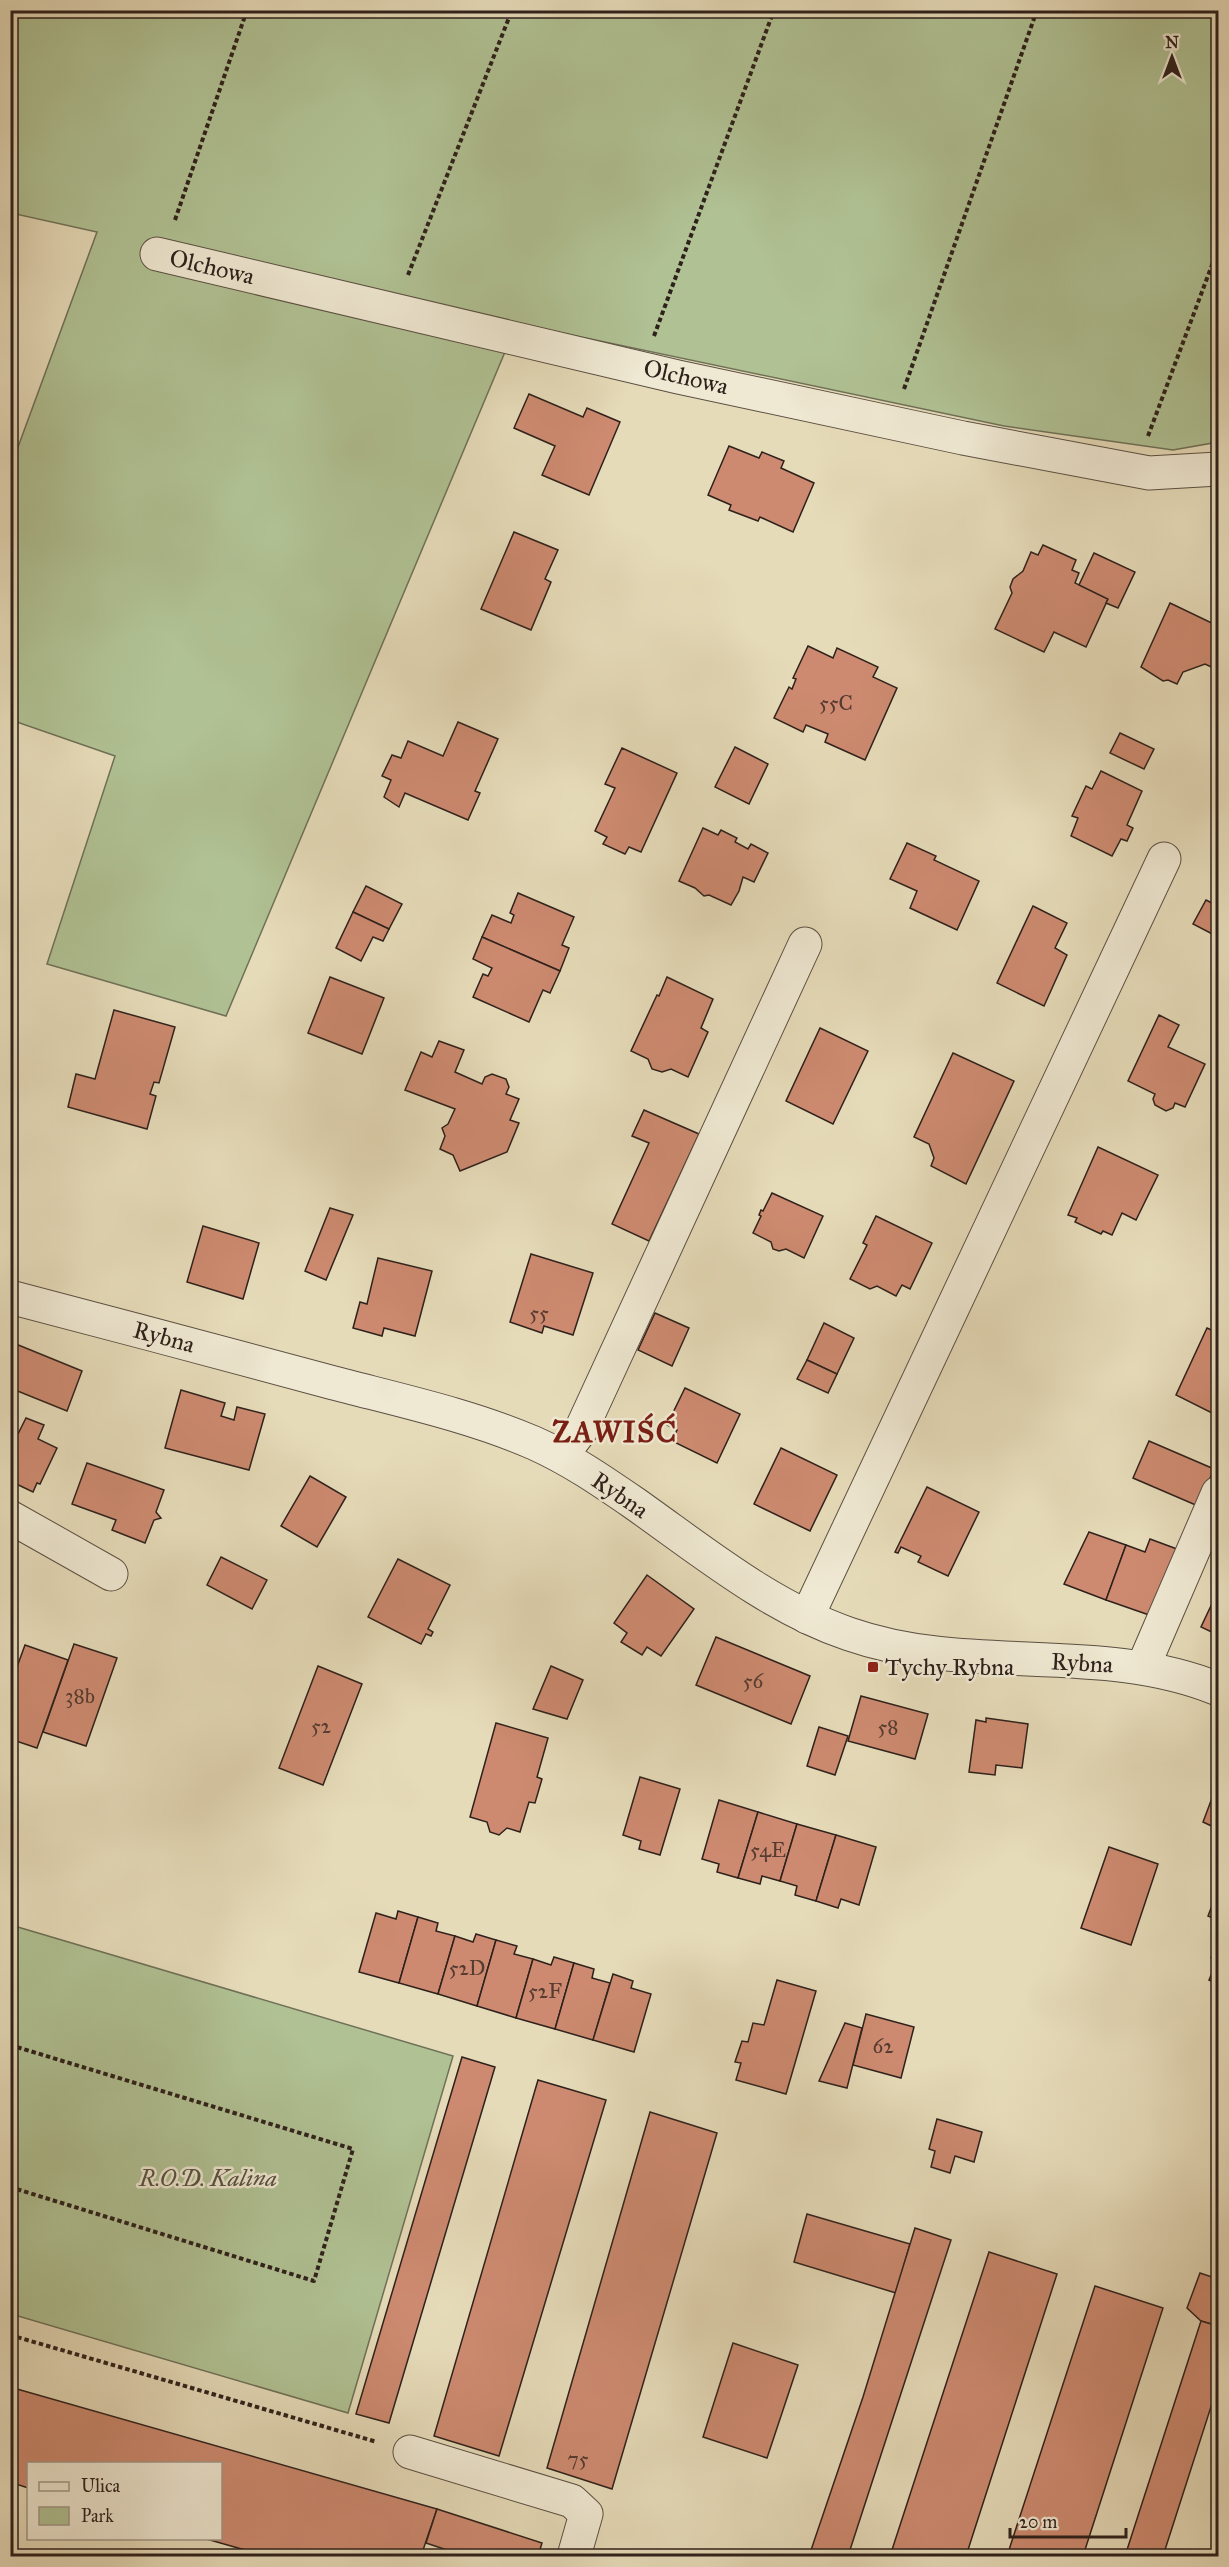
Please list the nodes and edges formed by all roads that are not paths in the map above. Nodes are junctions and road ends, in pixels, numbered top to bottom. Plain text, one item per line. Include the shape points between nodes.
1 (160, 254) road end
2 (1218, 469) edge
3 (1164, 859) dead end
4 (805, 944) dead end
5 (10, 1297) edge
6 (561, 1456) junction
7 (1218, 1493) edge
8 (10, 1517) edge
9 (111, 1574) dead end
10 (807, 1617) junction
11 (1143, 1667) junction
12 (1218, 1689) edge
13 (410, 2452) road end
14 (574, 2556) edge

1 - 2 street, Olchowa via 643,368 963,438 1149,474
3 - 10 street
4 - 6 street via 581,1430
5 - 6 street, Rybna via 436,1410 500,1430
6 - 10 street, Rybna via 742,1580
7 - 11 street
8 - 9 street
10 - 11 street, Rybna via 851,1635 928,1652
11 - 12 street, Rybna via 1192,1678
13 - 14 street via 572,2501 586,2514

